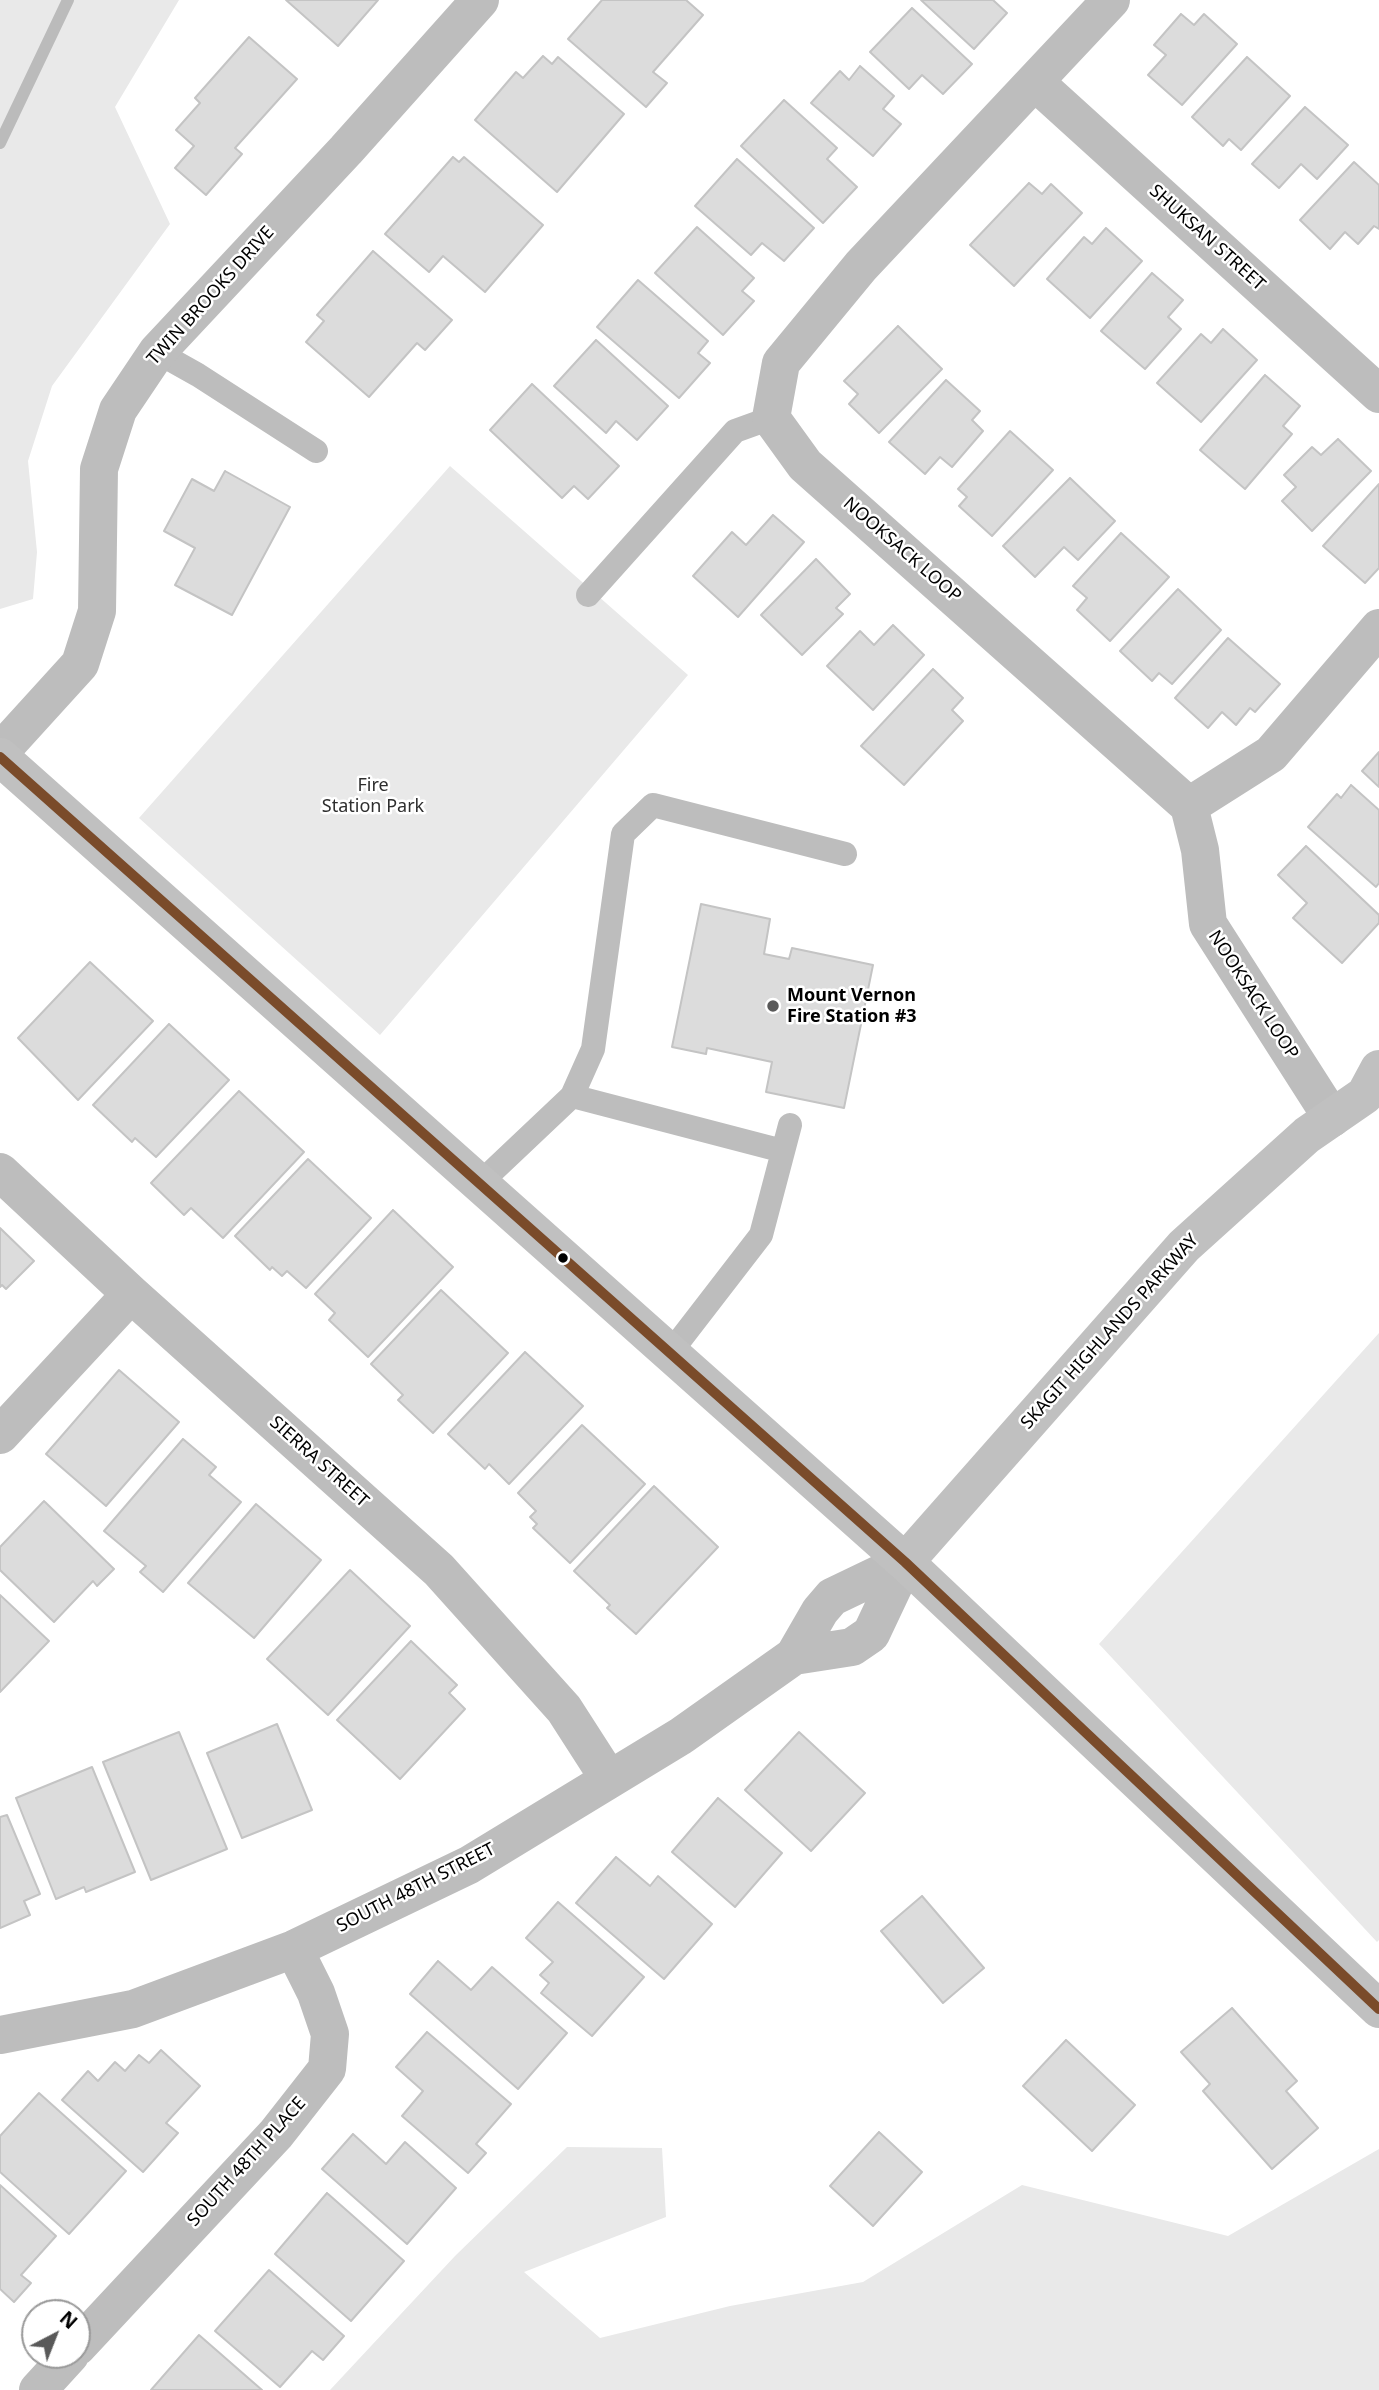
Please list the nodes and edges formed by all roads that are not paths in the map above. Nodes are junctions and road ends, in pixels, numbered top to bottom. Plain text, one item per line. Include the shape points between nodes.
1 (480, 0) edge
2 (1111, 0) edge
3 (1035, 82) junction
4 (157, 352) junction
5 (1379, 394) edge
6 (771, 418) junction
7 (317, 451) dead end
8 (587, 595) dead end
9 (1379, 628) edge
10 (0, 755) edge
11 (1189, 806) junction
12 (845, 854) dead end
13 (1374, 1087) edge
14 (572, 1096) junction
15 (1332, 1118) junction
16 (790, 1125) dead end
17 (783, 1151) junction
18 (0, 1172) edge
19 (480, 1184) junction
20 (131, 1294) junction
21 (670, 1353) junction
22 (0, 1435) edge
23 (905, 1562) junction
24 (794, 1656) junction
25 (609, 1779) junction
26 (294, 1949) junction
27 (1379, 2009) edge
28 (0, 2035) edge
29 (91, 2332) edge
30 (57, 2369) edge
31 (38, 2390) edge

1 - 4 street, TWIN BROOKS DRIVE
2 - 3 street
3 - 5 street, SHUKSAN STREET
3 - 6 street via 861,266 781,363
4 - 7 lane
4 - 10 street, TWIN BROOKS DRIVE via 118,410 99,469 97,611 80,664
6 - 8 lane via 735,430
6 - 11 street, NOOKSACK LOOP via 805,465
9 - 11 street via 1271,754
10 - 19 street
11 - 15 street, NOOKSACK LOOP via 1200,850 1208,924
12 - 14 lane via 653,805 623,834 593,1049
13 - 15 street, SKAGIT HIGHLANDS PARKWAY
14 - 17 lane
14 - 19 lane
15 - 23 street, SKAGIT HIGHLANDS PARKWAY via 1184,1246
16 - 17 lane
17 - 21 lane via 761,1235
18 - 20 street, SIERRA STREET
19 - 21 street
20 - 22 street
20 - 25 street, SIERRA STREET via 439,1570 564,1709
21 - 23 street
23 - 24 street, SOUTH 48TH STREET via 832,1597
23 - 24 street, SOUTH 48TH STREET via 871,1634 852,1647
23 - 27 street
24 - 25 street, SOUTH 48TH STREET via 681,1736
25 - 26 street, SOUTH 48TH STREET via 469,1865
26 - 28 street, SOUTH 48TH STREET via 133,2009
26 - 29 street, SOUTH 48TH PLACE via 330,2034 327,2069 275,2134
30 - 31 street

